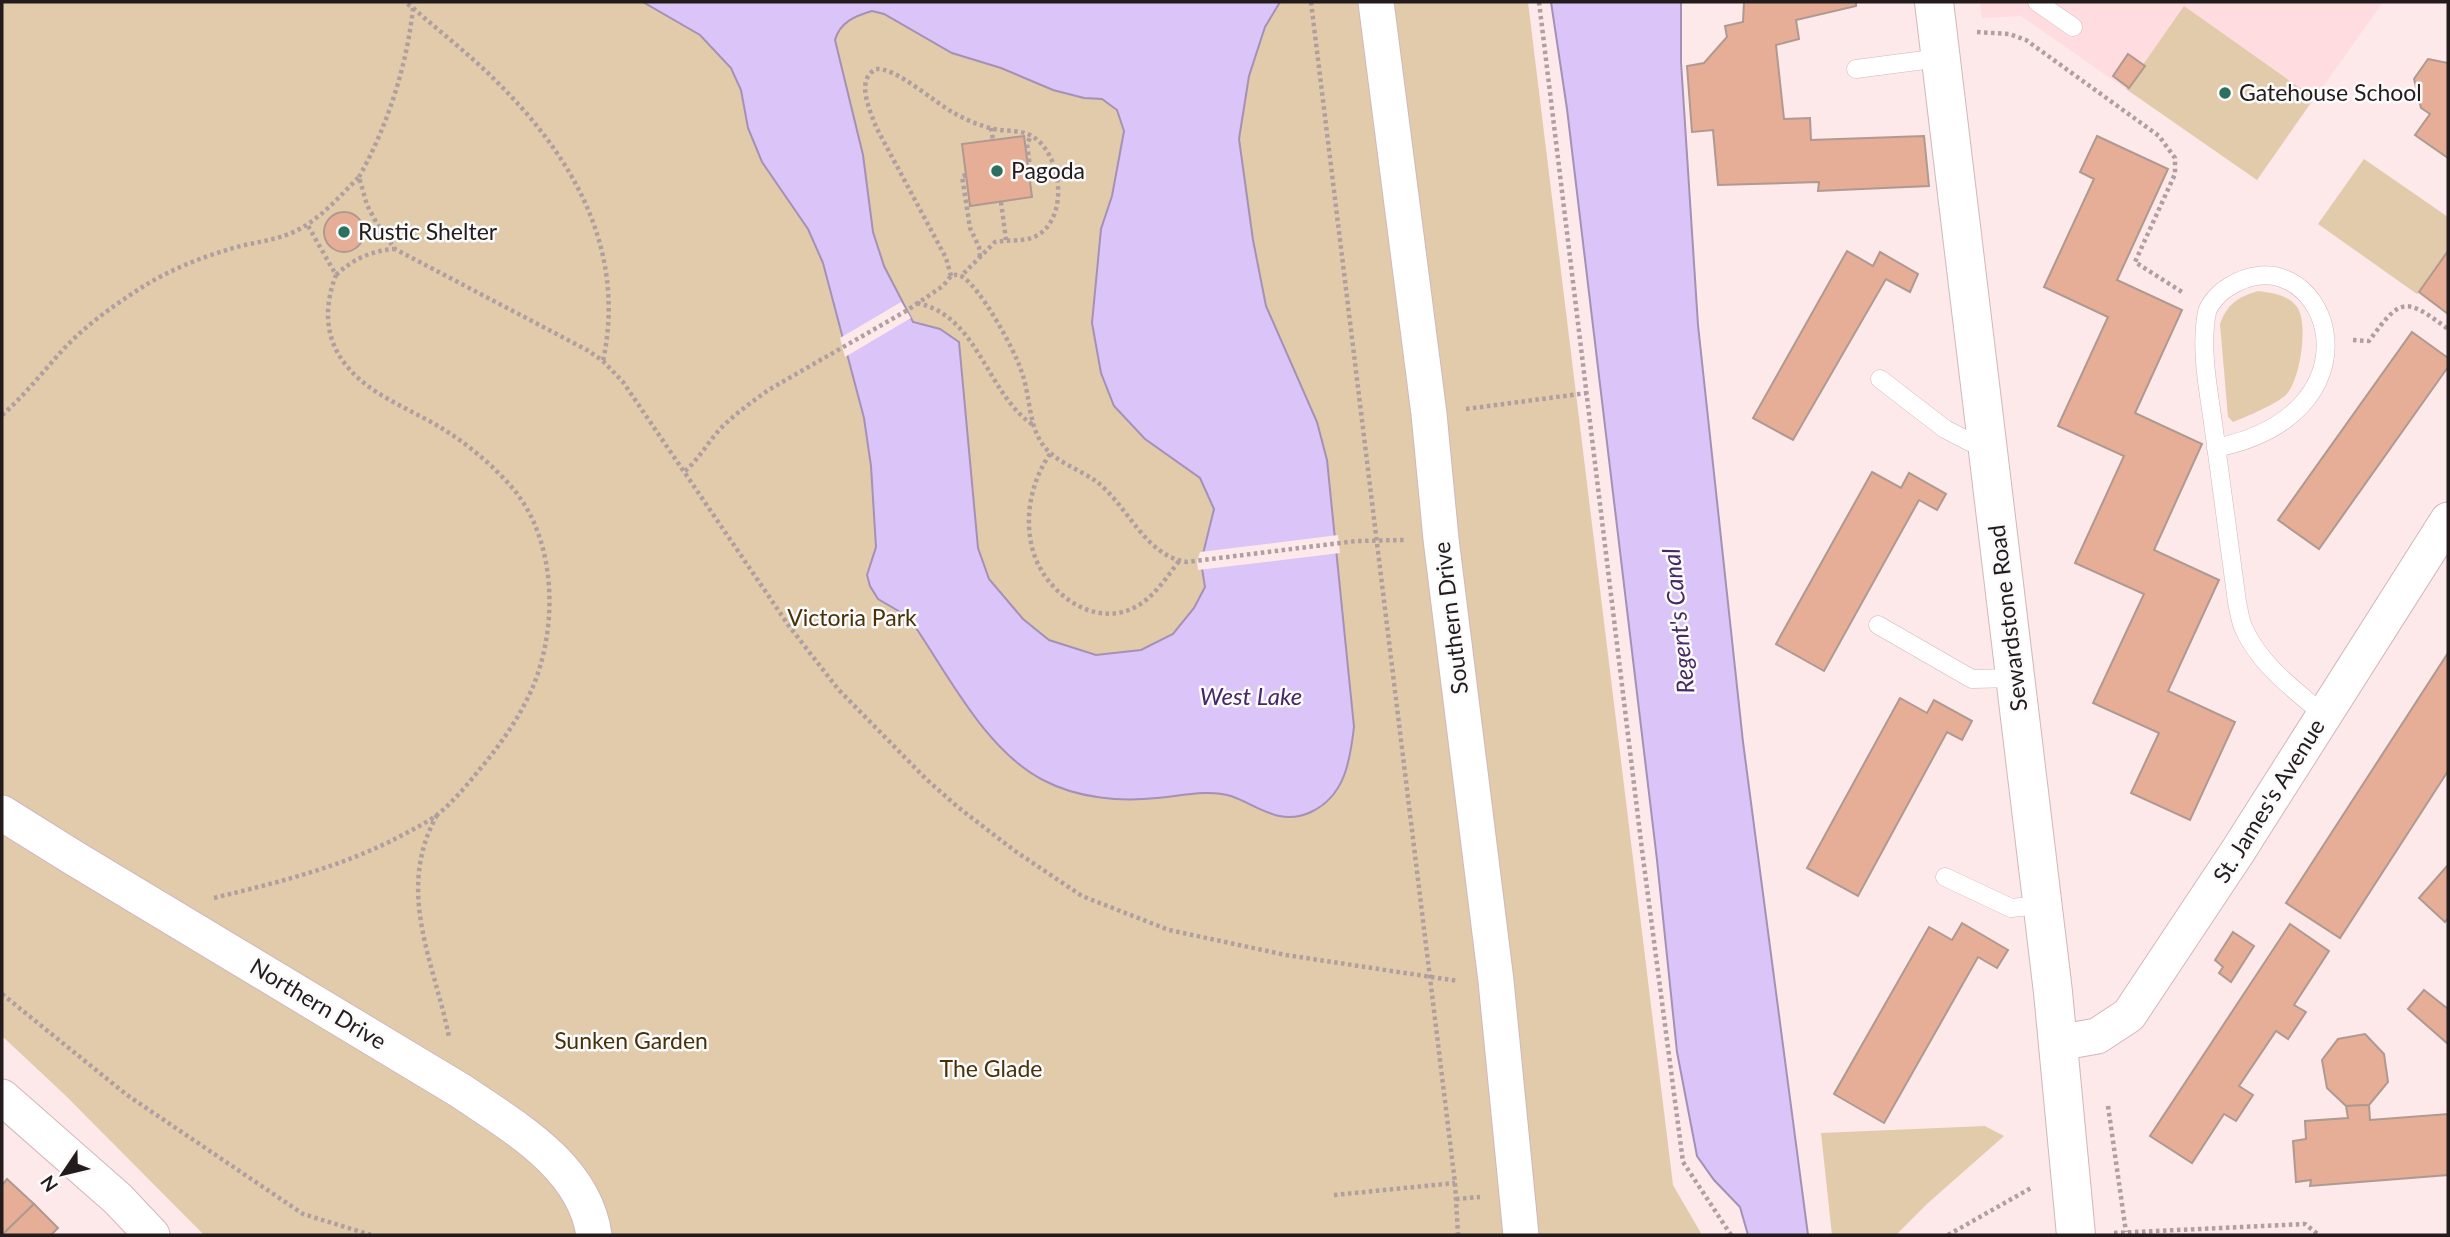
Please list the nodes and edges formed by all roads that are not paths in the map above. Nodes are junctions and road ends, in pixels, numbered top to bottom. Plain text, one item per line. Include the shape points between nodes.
1 (1376, 2) edge
2 (2037, 2) edge
3 (2073, 27) dead end
4 (1937, 32) edge
5 (1856, 69) dead end
6 (1880, 379) dead end
7 (1987, 440) junction
8 (2216, 448) junction
9 (2448, 520) edge
10 (1878, 625) dead end
11 (2015, 678) junction
12 (2324, 715) junction
13 (2, 813) edge
14 (1945, 877) dead end
15 (2042, 905) junction
16 (2058, 1043) junction
17 (2, 1097) edge
18 (152, 1235) edge
19 (594, 1235) edge
20 (1521, 1235) edge
21 (2076, 1235) edge

1 - 20 street, Southern Drive via 1496,981
2 - 3 lane
4 - 5 lane
4 - 7 main road, Sewardstone Road
6 - 7 lane via 1945,429 1970,442
7 - 11 main road, Sewardstone Road
8 - 8 lane via 2205,357 2208,309 2224,289 2241,280 2276,276 2295,284 2324,324 2321,378 2303,405 2269,429 2238,444
8 - 12 lane via 2243,628 2256,651
9 - 12 street, St. James's Avenue
10 - 11 lane via 1972,679
11 - 15 main road, Sewardstone Road
12 - 16 street, St. James's Avenue via 2129,1015 2097,1036
13 - 19 street, Northern Drive via 509,1124 563,1169 587,1210
14 - 15 lane via 2011,908
15 - 16 main road, Sewardstone Road
16 - 21 main road, Sewardstone Road
17 - 18 street

